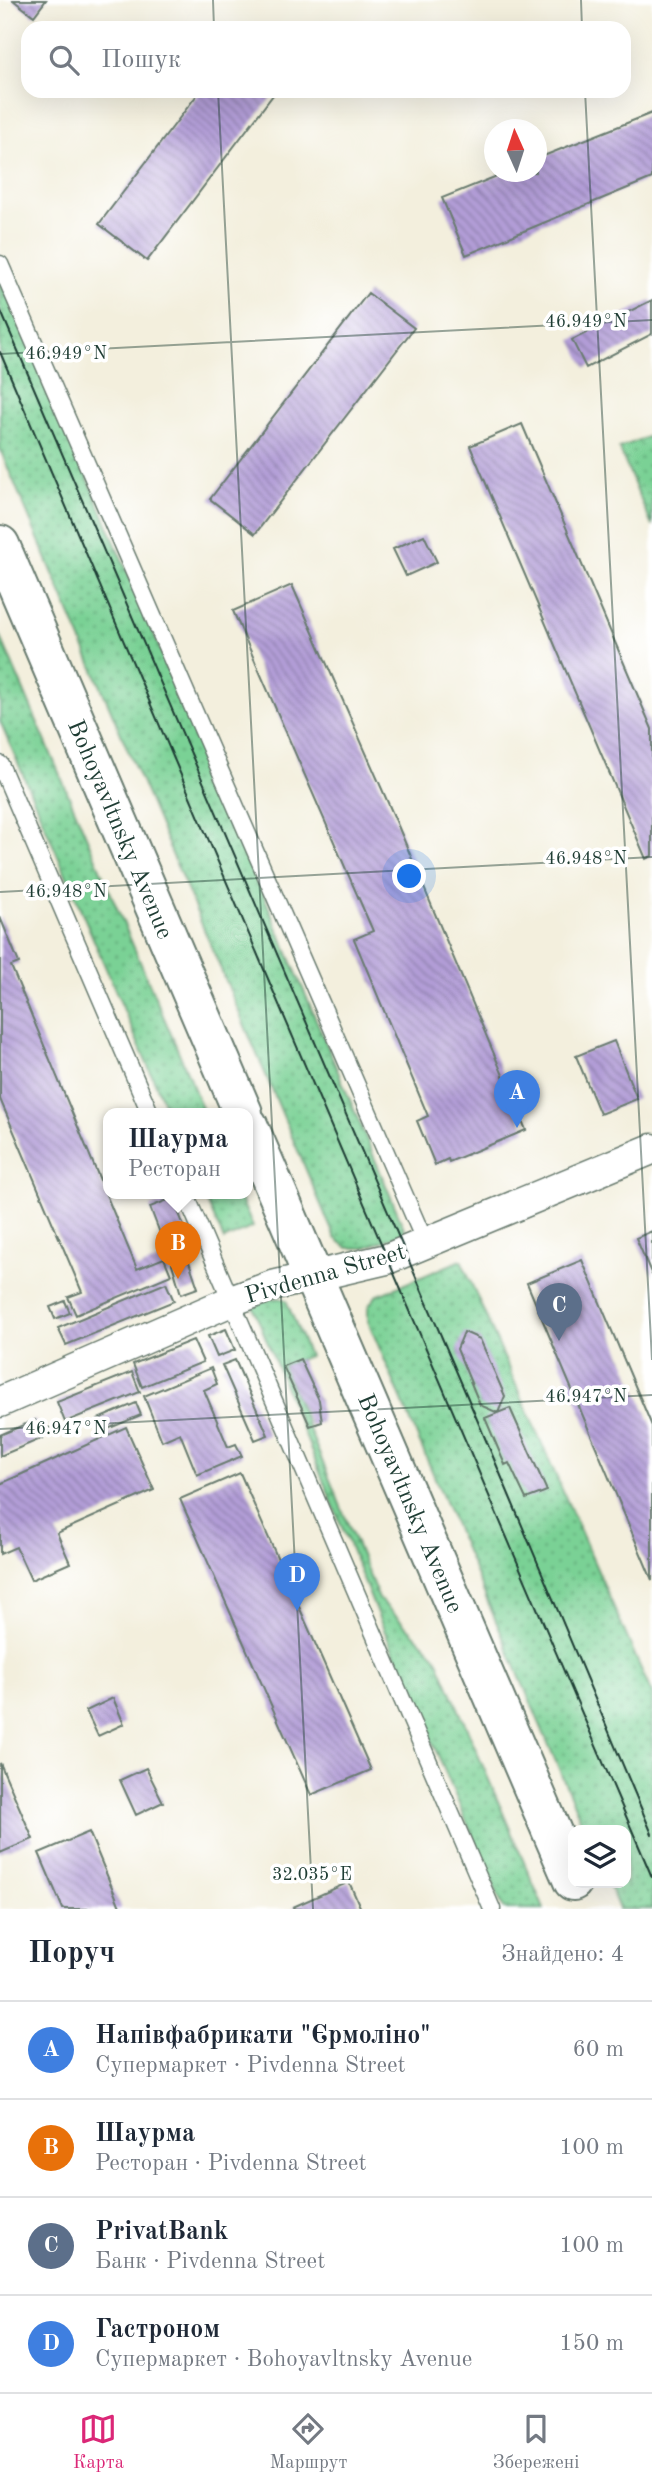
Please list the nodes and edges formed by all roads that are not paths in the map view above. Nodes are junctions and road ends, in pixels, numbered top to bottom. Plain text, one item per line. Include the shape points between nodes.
1 (0, 264) edge
2 (0, 545) edge
3 (0, 764) edge
4 (148, 1108) edge
5 (241, 1108) edge
6 (253, 1137) edge
7 (652, 1149) edge
8 (188, 1199) edge
9 (425, 1242) junction
10 (313, 1277) junction
11 (231, 1301) junction
12 (0, 1402) edge
13 (568, 1868) edge
14 (576, 1888) edge
15 (492, 1909) edge
16 (585, 1909) edge

1 - 9 lane
2 - 5 main road, Bohoyavltnsky Avenue
3 - 4 lane
6 - 10 main road, Bohoyavltnsky Avenue
7 - 9 street, Pivdenna Street
8 - 11 lane
9 - 10 street, Pivdenna Street via 387,1259
10 - 11 street, Pivdenna Street
10 - 13 main road, Bohoyavltnsky Avenue
11 - 12 street, Pivdenna Street
11 - 15 lane
14 - 16 main road, Bohoyavltnsky Avenue

